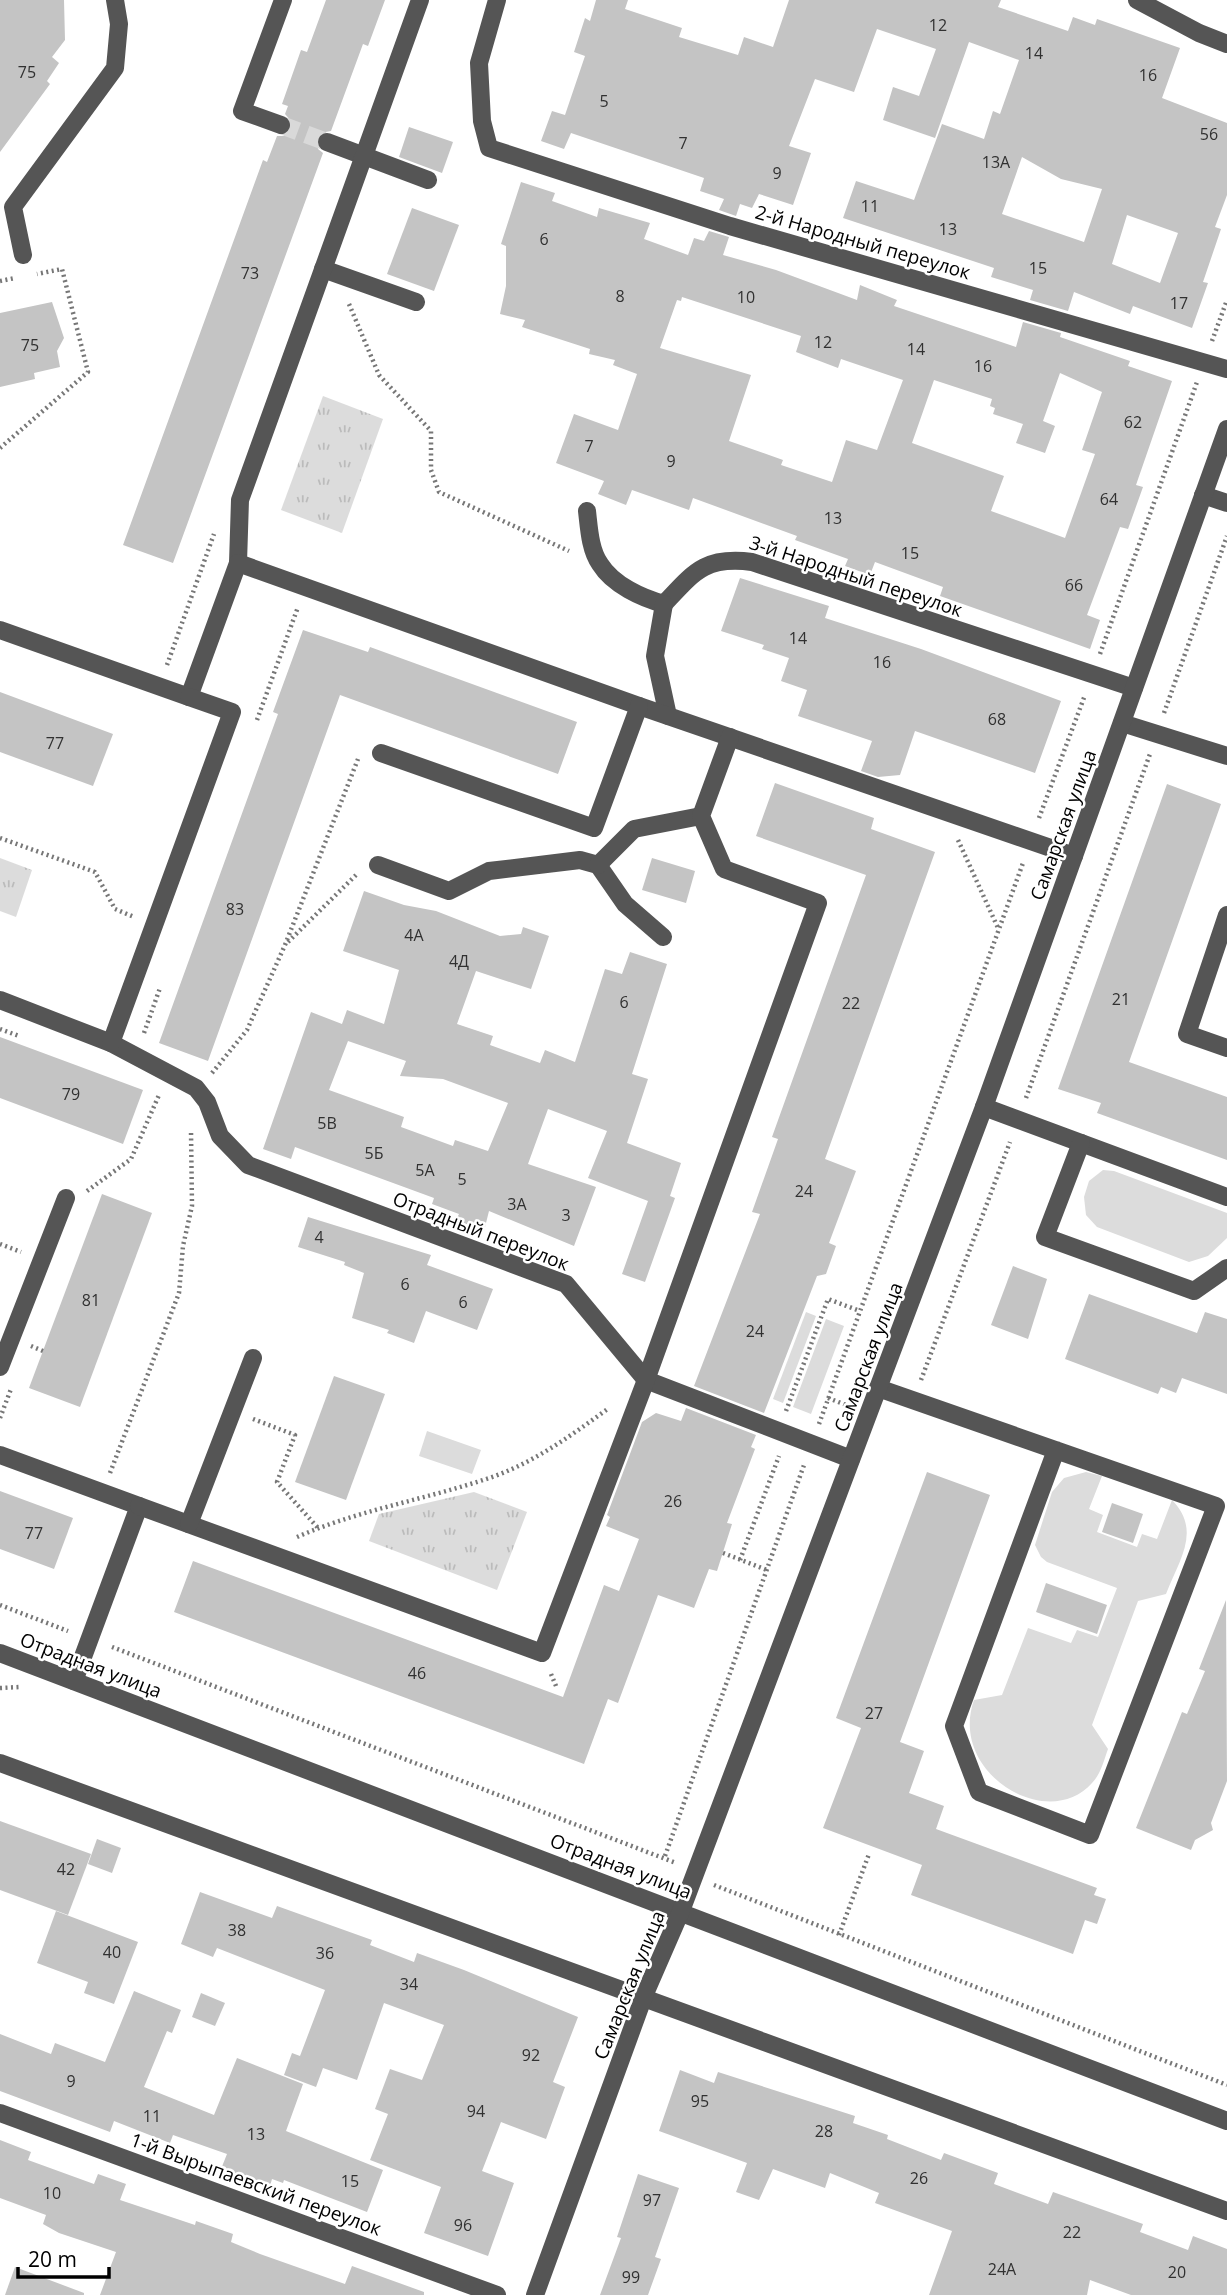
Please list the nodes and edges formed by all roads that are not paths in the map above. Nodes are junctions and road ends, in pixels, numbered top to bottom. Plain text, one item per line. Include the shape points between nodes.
1 (115, 0) edge
2 (283, 0) edge
3 (420, 0) edge
4 (497, 0) edge
5 (1138, 0) edge
6 (1227, 44) edge
7 (281, 125) tunnel mouth
8 (327, 142) tunnel mouth
9 (364, 156) junction
10 (428, 180) dead end
11 (23, 255) dead end
12 (330, 271) junction
13 (416, 302) dead end
14 (1227, 369) edge
15 (1227, 429) edge
16 (1203, 495) junction
17 (1227, 503) edge
18 (587, 511) dead end
19 (238, 563) junction
20 (664, 604) junction
21 (0, 630) edge
22 (1134, 688) junction
23 (189, 696) junction
24 (639, 706) junction
25 (668, 716) junction
26 (1122, 723) junction
27 (730, 737) junction
28 (381, 753) road end
29 (1227, 756) edge
30 (701, 817) junction
31 (1074, 856) junction
32 (378, 865) road end
33 (597, 865) junction
34 (1227, 915) edge
35 (663, 937) dead end
36 (0, 1000) edge
37 (111, 1042) junction
38 (1227, 1048) edge
39 (984, 1107) junction
40 (1081, 1143) junction
41 (1227, 1197) edge
42 (66, 1198) dead end
43 (1227, 1268) edge
44 (253, 1358) dead end
45 (0, 1367) edge
46 (646, 1380) junction
47 (878, 1388) junction
48 (1056, 1450) junction
49 (0, 1455) edge
50 (851, 1460) junction
51 (139, 1506) junction
52 (189, 1524) junction
53 (0, 1653) edge
54 (74, 1681) junction
55 (0, 1763) edge
56 (681, 1911) junction
57 (644, 1996) junction
58 (0, 2113) edge
59 (1227, 2121) edge
60 (1227, 2211) edge
61 (497, 2295) edge
62 (535, 2295) edge

1 - 11 street via 119,24 116,68 13,207
2 - 7 street via 242,110
3 - 9 street
4 - 14 street, 2-й Народный переулок via 479,63 482,121 489,148 730,226
5 - 6 street
8 - 9 street
9 - 10 street
9 - 12 street
12 - 13 street
12 - 19 street via 240,500
15 - 16 street, Самарская улица
16 - 17 street
16 - 22 street, Самарская улица
18 - 20 street via 600,565 639,597
19 - 23 street
19 - 24 street
20 - 22 street, 3-й Народный переулок via 696,571 713,561 752,562
20 - 25 street via 654,656
21 - 23 street
22 - 26 street, Самарская улица
23 - 37 street via 232,712
24 - 25 street
24 - 28 street via 594,828
25 - 27 street
26 - 29 street
26 - 31 street, Самарская улица
27 - 30 street
27 - 31 street
30 - 33 street via 634,829
30 - 46 street via 724,869 818,903
31 - 39 street, Самарская улица
32 - 33 street via 449,891 489,871 580,860
33 - 35 street via 625,904
34 - 38 street via 1187,1034
36 - 37 street
37 - 46 street, Отрадный переулок via 201,1095 220,1136 248,1165 566,1284
39 - 40 street
39 - 47 street, Самарская улица
40 - 41 street
40 - 43 street via 1045,1237 1194,1291
42 - 45 street
44 - 52 street
46 - 50 street, Отрадный переулок
46 - 52 street via 542,1653
47 - 48 street
47 - 50 street, Самарская улица
48 - 48 street via 1216,1506 1090,1835 979,1792 954,1726
49 - 51 street
50 - 56 street, Самарская улица
51 - 52 street
51 - 54 street
53 - 54 street, Отрадная улица
54 - 56 street, Отрадная улица
55 - 57 street
56 - 57 street, Самарская улица
56 - 59 street, Отрадная улица
57 - 60 street
57 - 62 street, Самарская улица
58 - 61 street, 1-й Вырыпаевский переулок

